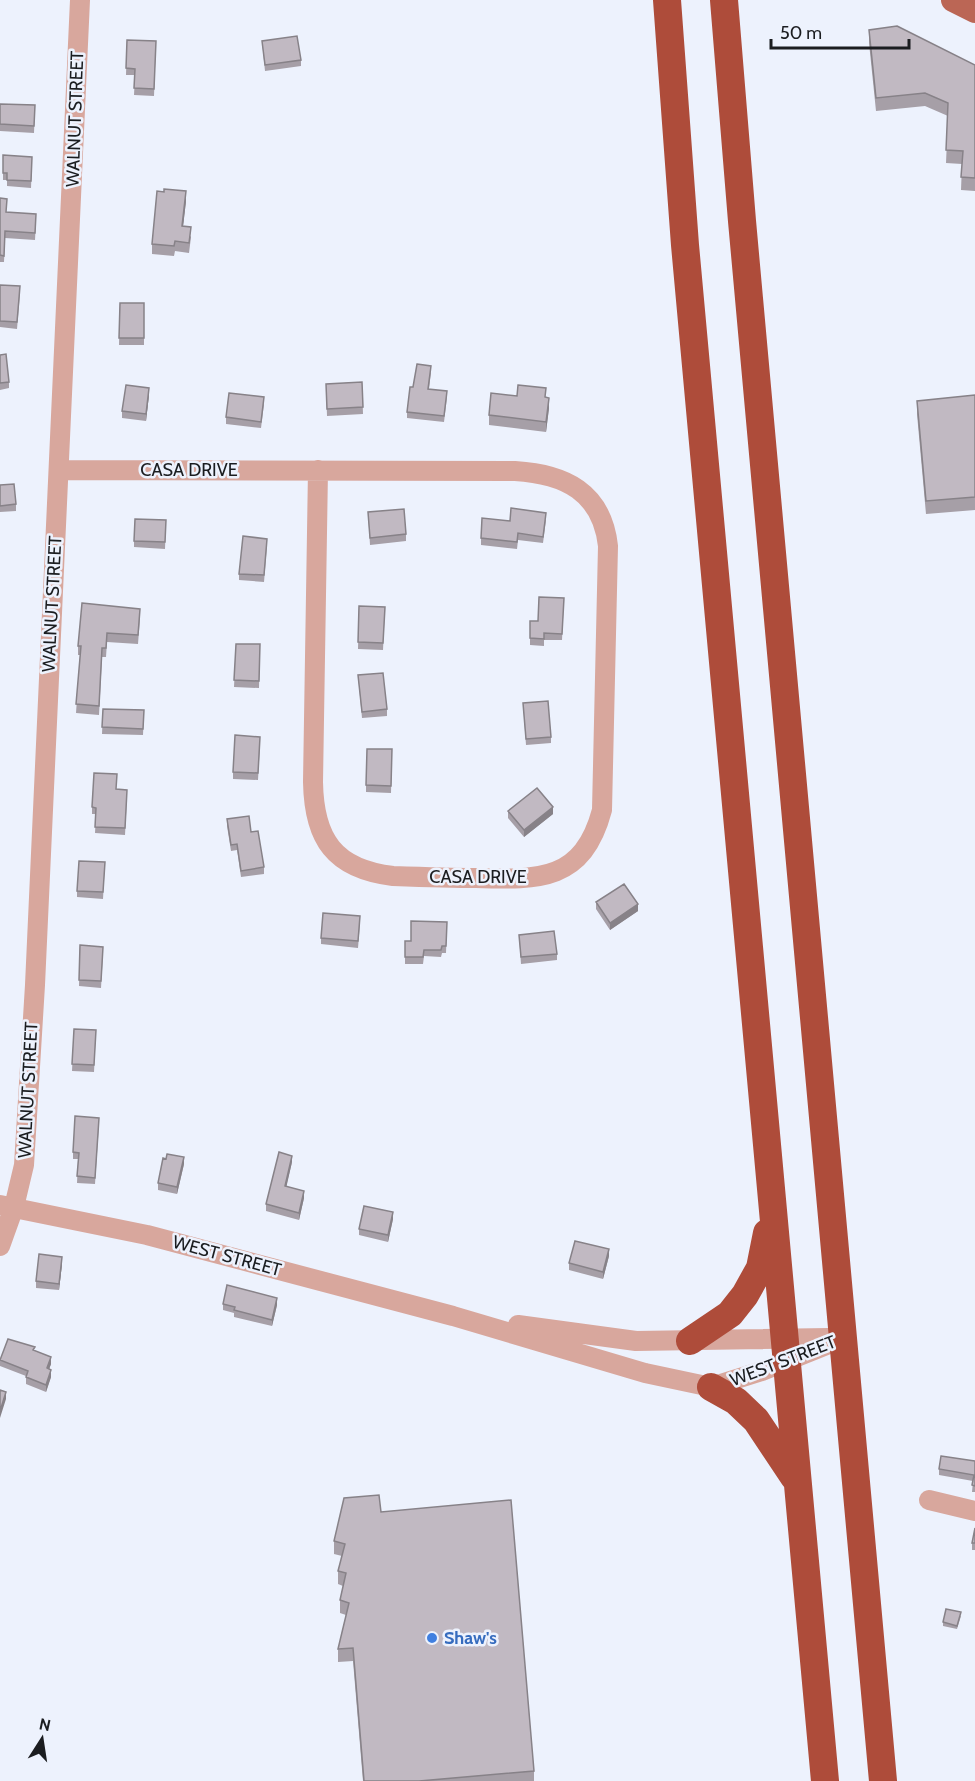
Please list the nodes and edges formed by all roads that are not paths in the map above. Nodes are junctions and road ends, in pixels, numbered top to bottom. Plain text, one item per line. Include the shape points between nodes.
1 (80, 0) edge
2 (667, 0) edge
3 (953, 0) edge
4 (728, 6) edge
5 (975, 11) edge
6 (59, 470) junction
7 (318, 470) junction
8 (772, 1204) junction
9 (7, 1206) edge
10 (0, 1246) edge
11 (453, 1316) junction
12 (844, 1338) junction
13 (690, 1341) junction
14 (785, 1350) junction
15 (711, 1387) junction
16 (796, 1481) junction
17 (929, 1500) dead end
18 (975, 1511) edge
19 (825, 1781) edge
20 (883, 1781) edge

1 - 6 street, WALNUT STREET
2 - 8 highway via 685,245
3 - 5 main road
4 - 12 highway via 742,221
6 - 7 street, CASA DRIVE
6 - 9 street, WALNUT STREET via 24,1165
7 - 7 street, CASA DRIVE via 533,472 578,489 600,513 608,546 604,794 593,838 571,863 544,875 512,879 393,876 374,874 344,861 325,840 316,816 313,782
8 - 13 highway via 760,1268 745,1295 730,1314
8 - 14 highway
9 - 10 street, WALNUT STREET
9 - 11 street, WEST STREET via 147,1235
11 - 13 street, WEST STREET via 636,1341
11 - 15 street, WEST STREET via 645,1373
12 - 14 street, WEST STREET
12 - 20 highway
13 - 14 street, WEST STREET
14 - 15 street, WEST STREET via 762,1371
14 - 16 highway
15 - 16 highway via 736,1401 756,1420
16 - 19 highway
17 - 18 street

